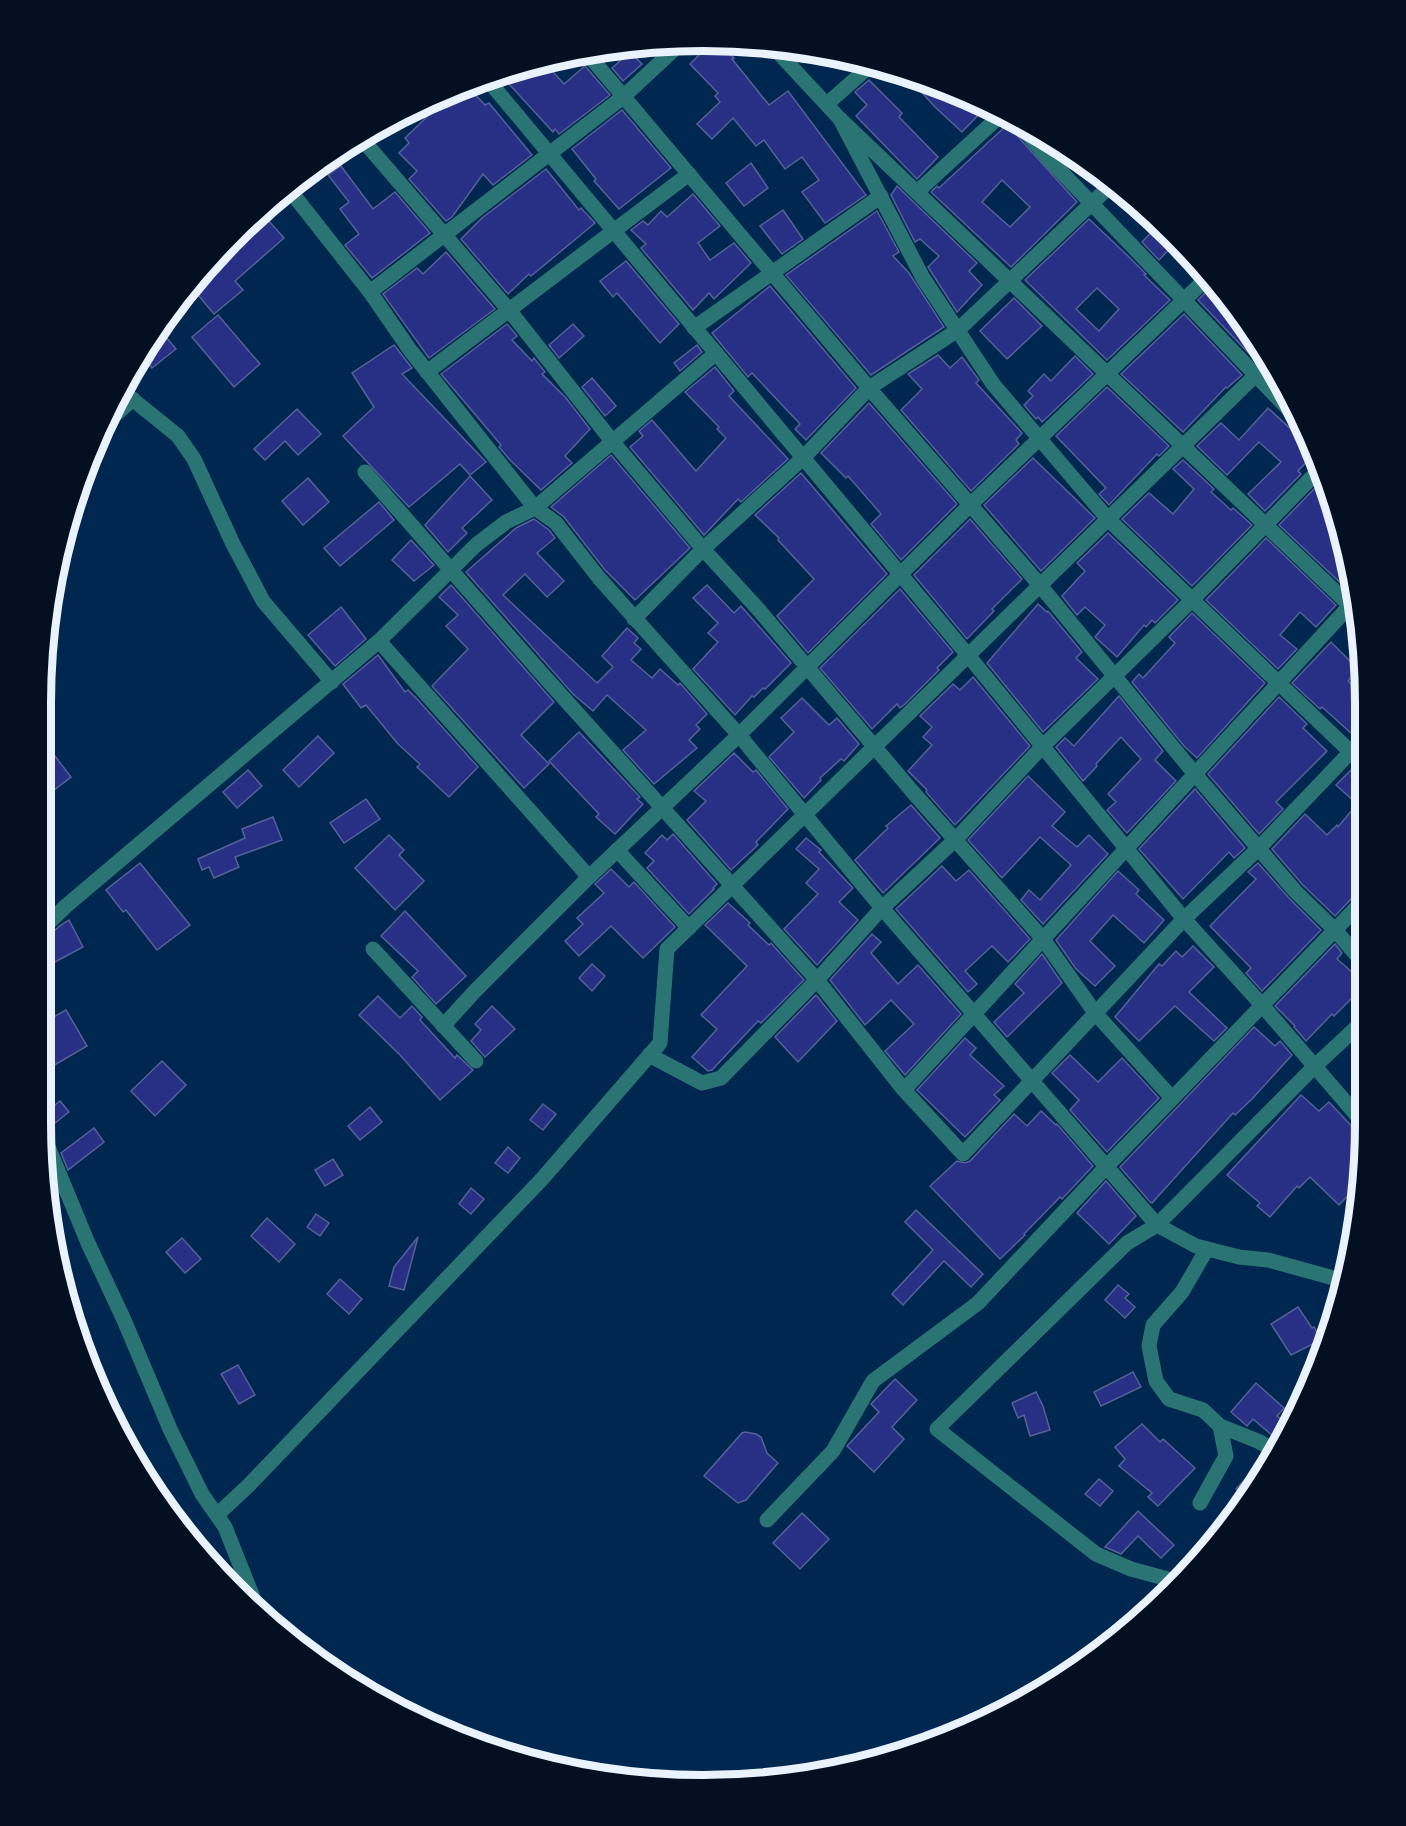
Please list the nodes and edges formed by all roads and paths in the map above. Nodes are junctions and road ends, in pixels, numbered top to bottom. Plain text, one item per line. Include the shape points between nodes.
1 (672, 52) edge
2 (782, 56) edge
3 (593, 61) edge
4 (864, 71) edge
5 (494, 86) edge
6 (623, 97) junction
7 (827, 104) junction
8 (840, 119) junction
9 (995, 120) edge
10 (1036, 142) edge
11 (367, 145) edge
12 (549, 154) junction
13 (689, 174) junction
14 (1105, 190) edge
15 (917, 192) junction
16 (297, 193) edge
17 (880, 196) junction
18 (1091, 203) junction
19 (614, 231) junction
20 (443, 235) junction
21 (772, 273) junction
22 (1010, 281) junction
23 (1202, 284) edge
24 (370, 292) junction
25 (1185, 301) junction
26 (509, 310) junction
27 (694, 328) junction
28 (958, 330) junction
29 (716, 353) junction
30 (1263, 368) edge
31 (428, 372) junction
32 (1108, 375) junction
33 (1256, 375) junction
34 (870, 388) junction
35 (128, 395) edge
36 (1281, 401) edge
37 (1040, 438) junction
38 (612, 441) junction
39 (1181, 446) junction
40 (803, 458) junction
41 (365, 472) dead end
42 (1314, 476) edge
43 (969, 505) junction
44 (535, 508) junction
45 (1108, 519) junction
46 (1265, 526) junction
47 (704, 549) junction
48 (451, 569) junction
49 (901, 575) junction
50 (1039, 584) junction
51 (1346, 598) edge
52 (1192, 600) junction
53 (1348, 613) edge
54 (634, 619) junction
55 (379, 640) junction
56 (967, 654) junction
57 (806, 667) junction
58 (1114, 677) junction
59 (332, 682) junction
60 (1278, 684) junction
61 (739, 735) junction
62 (874, 746) junction
63 (1042, 747) junction
64 (1355, 750) edge
65 (1355, 754) edge
66 (1194, 773) junction
67 (662, 806) junction
68 (804, 816) junction
69 (956, 839) junction
70 (1259, 848) junction
71 (1125, 849) junction
72 (617, 850) junction
73 (589, 878) junction
74 (733, 885) junction
75 (882, 908) junction
76 (1355, 909) edge
77 (1184, 919) junction
78 (51, 920) edge
79 (689, 928) junction
80 (1335, 930) junction
81 (1043, 939) junction
82 (374, 949) dead end
83 (1355, 953) edge
84 (817, 980) junction
85 (1262, 1005) junction
86 (974, 1013) junction
87 (1096, 1014) junction
88 (443, 1026) junction
89 (1355, 1029) edge
90 (649, 1055) junction
91 (476, 1060) dead end
92 (1314, 1067) junction
93 (1032, 1080) junction
94 (904, 1090) junction
95 (1172, 1098) junction
96 (1355, 1113) edge
97 (52, 1156) edge
98 (1106, 1167) junction
99 (1157, 1225) junction
100 (1208, 1249) junction
101 (1336, 1279) edge
102 (1220, 1426) junction
103 (1269, 1447) edge
104 (1200, 1503) dead end
105 (217, 1515) junction
106 (767, 1520) dead end
107 (1169, 1579) edge
108 (251, 1592) edge

1 - 6 street
2 - 7 street
3 - 6 street
4 - 7 street
5 - 12 street
6 - 12 street
6 - 13 street
7 - 8 street
8 - 15 street
8 - 17 street
9 - 15 street
10 - 18 street
11 - 20 street
12 - 19 street
12 - 20 street
13 - 19 street
13 - 21 street
14 - 18 street
15 - 22 street
16 - 24 street
17 - 21 street
17 - 28 street via 923,278
18 - 22 street
18 - 25 street
19 - 26 street
19 - 27 street
20 - 24 street
20 - 26 street
21 - 27 street
21 - 34 street
22 - 28 street
22 - 32 street
23 - 25 street
24 - 31 street
25 - 32 street
25 - 33 street
26 - 31 street
26 - 38 street
27 - 29 street
28 - 34 street
28 - 37 street via 993,384
29 - 38 street
29 - 40 street
30 - 33 street
31 - 44 street
32 - 37 street
32 - 39 street
33 - 36 street
33 - 39 street
34 - 40 street
34 - 43 street
35 - 59 street via 178,436 194,459 232,544 263,600
37 - 43 street
37 - 45 street
38 - 44 street
38 - 47 street
39 - 45 street
39 - 46 street
40 - 47 street
40 - 49 street
41 - 48 street
42 - 46 street
43 - 49 street
43 - 50 street
44 - 48 street via 506,522
44 - 54 street via 556,523
45 - 50 street
45 - 52 street
46 - 51 street
46 - 52 street
47 - 54 street
47 - 57 street
48 - 55 street
48 - 67 street
49 - 56 street
49 - 57 street
50 - 56 street
50 - 58 street
52 - 58 street
52 - 60 street
53 - 60 street
54 - 61 street
55 - 59 street
55 - 73 street
56 - 62 street
56 - 63 street
57 - 61 street
57 - 62 street
58 - 63 street
58 - 66 street
59 - 78 street
60 - 64 street
60 - 66 street
61 - 67 street
61 - 68 street
62 - 68 street
62 - 69 street
63 - 69 street
63 - 71 street
65 - 70 street
66 - 70 street
66 - 71 street
67 - 72 street
67 - 74 street
68 - 74 street
68 - 75 street
69 - 75 street
69 - 81 street
70 - 77 street
70 - 80 street
71 - 77 street
71 - 81 street
72 - 73 street
72 - 79 street
73 - 88 street
74 - 79 street
74 - 84 street
75 - 84 street
75 - 86 street
76 - 80 street
77 - 85 street
77 - 87 street
79 - 90 street via 667,949 660,1043
80 - 83 street
80 - 85 street
81 - 86 street
81 - 87 street
82 - 88 street
84 - 90 street via 721,1078 702,1083
84 - 94 street
85 - 92 street
85 - 95 street
86 - 93 street
86 - 94 street
87 - 93 street
87 - 95 street
88 - 91 street
89 - 92 street
90 - 105 street via 504,1219
92 - 96 street
92 - 99 street
93 - 94 street via 963,1154
93 - 98 street
95 - 98 street
97 - 105 street via 170,1430
98 - 99 street
98 - 106 street via 978,1303 873,1382 833,1451
99 - 100 street
99 - 107 street via 1127,1243 937,1429 1096,1554
100 - 101 street
100 - 102 street via 1182,1292 1153,1325 1149,1346 1156,1381 1169,1399 1203,1410
102 - 103 street
102 - 104 street via 1226,1456
105 - 108 street

